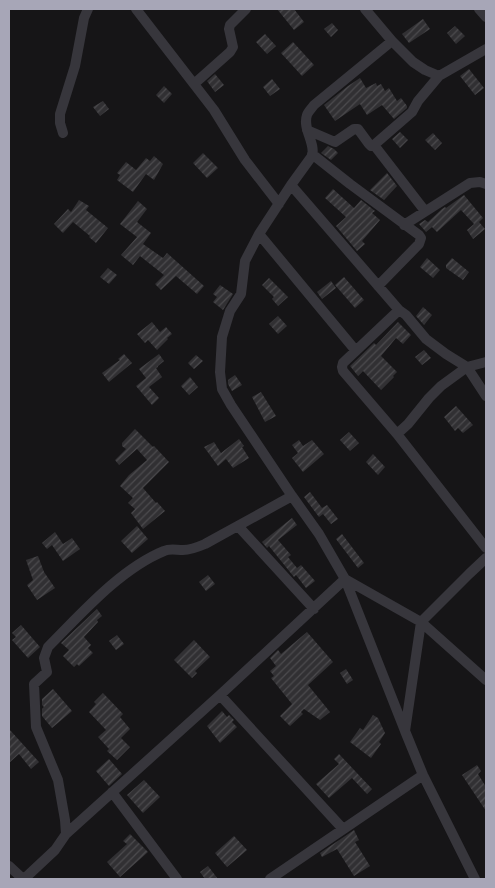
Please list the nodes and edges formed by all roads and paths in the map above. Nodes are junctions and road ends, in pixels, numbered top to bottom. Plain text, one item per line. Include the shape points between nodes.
1 (88, 9) edge
2 (136, 9) edge
3 (246, 9) edge
4 (365, 9) edge
5 (479, 9) edge
6 (486, 17) edge
7 (392, 41) junction
8 (486, 49) edge
9 (439, 76) junction
10 (194, 84) junction
11 (307, 130) junction
12 (63, 133) dead end
13 (374, 145) junction
14 (312, 154) junction
15 (486, 184) edge
16 (291, 185) junction
17 (279, 204) junction
18 (425, 211) junction
19 (404, 225) junction
20 (259, 234) junction
21 (378, 286) junction
22 (399, 310) junction
23 (356, 351) junction
24 (486, 362) edge
25 (467, 367) junction
26 (486, 396) edge
27 (397, 434) junction
28 (292, 496) junction
29 (238, 526) junction
30 (486, 548) edge
31 (486, 558) edge
32 (346, 579) junction
33 (314, 608) junction
34 (421, 622) junction
35 (486, 680) edge
36 (220, 694) junction
37 (405, 731) junction
38 (423, 775) junction
39 (112, 792) junction
40 (343, 829) junction
41 (66, 834) junction
42 (9, 866) edge
43 (24, 879) edge
44 (177, 879) edge
45 (270, 879) edge
46 (476, 879) edge

1 - 12 street via 60,114
2 - 10 street
3 - 10 street via 230,25 233,48
4 - 7 street
5 - 6 street
7 - 9 street via 417,66
7 - 11 street via 314,105 307,114
8 - 9 street
9 - 13 street via 412,112
10 - 17 street
11 - 13 street via 335,142 358,129
11 - 14 street
13 - 18 street
14 - 16 street
14 - 19 street
15 - 18 street via 470,183
16 - 17 street
16 - 21 street
17 - 20 street
18 - 19 street
19 - 21 street via 419,235 420,244
20 - 23 street
20 - 28 street via 244,261 240,294 230,311 222,337 222,389
21 - 22 street
22 - 23 street
22 - 25 street via 426,339
23 - 27 street via 343,363 343,371
24 - 25 street
25 - 26 street
25 - 27 street via 441,386
27 - 30 street
28 - 29 street
28 - 32 street
29 - 33 street
29 - 41 street via 194,549 167,549 146,559 108,589 48,647 44,658 47,672 34,684 36,727 58,780
31 - 34 street
32 - 33 street
32 - 34 street
32 - 37 street
33 - 36 street
34 - 35 street
34 - 37 street
36 - 39 street
36 - 40 street
37 - 38 street
38 - 40 street
38 - 46 street
39 - 41 street
39 - 44 street
40 - 45 street
41 - 43 street via 55,850
42 - 43 street

